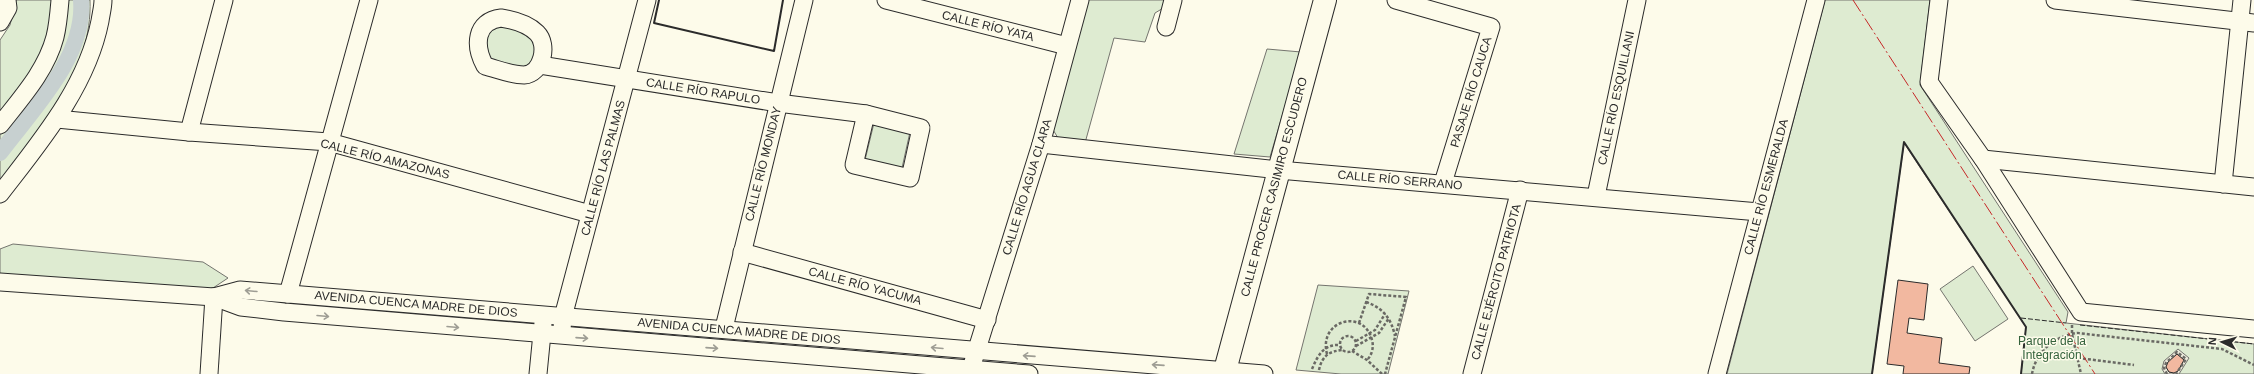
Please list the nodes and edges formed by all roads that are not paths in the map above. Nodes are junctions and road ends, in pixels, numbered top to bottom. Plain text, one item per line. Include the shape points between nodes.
1 (7, 0) edge
2 (60, 0) edge
3 (103, 0) edge
4 (224, 0) edge
5 (369, 0) edge
6 (647, 0) edge
7 (804, 0) edge
8 (886, 0) edge
9 (1080, 0) edge
10 (1173, 0) edge
11 (1325, 0) edge
12 (1396, 0) edge
13 (1637, 0) edge
14 (1816, 0) edge
15 (1939, 0) edge
16 (2055, 0) edge
17 (2242, 0) edge
18 (0, 22) edge
19 (2247, 22) edge
20 (1166, 27) dead end
21 (1068, 46) junction
22 (540, 65) dead end
23 (628, 80) junction
24 (778, 103) junction
25 (866, 114) junction
26 (57, 119) junction
27 (0, 125) edge
28 (189, 132) junction
29 (329, 142) junction
30 (1041, 144) junction
31 (1983, 159) junction
32 (1279, 170) junction
33 (1443, 183) junction
34 (2222, 184) junction
35 (2254, 187) edge
36 (1520, 190) junction
37 (0, 194) edge
38 (1596, 196) junction
39 (1759, 212) junction
40 (590, 214) junction
41 (742, 252) junction
42 (0, 282) edge
43 (288, 294) junction
44 (214, 297) junction
45 (544, 315) junction
46 (563, 317) junction
47 (987, 320) junction
48 (724, 328) junction
49 (2254, 329) edge
50 (542, 335) junction
51 (562, 337) junction
52 (976, 352) junction
53 (972, 371) edge
54 (1224, 372) edge
55 (209, 374) edge
56 (538, 374) edge
57 (1029, 374) edge
58 (1264, 374) edge
59 (1472, 374) edge
60 (1717, 374) edge

1 - 18 street via 8,8
2 - 27 street via 55,37 48,56 39,74
3 - 26 street via 98,30 88,60
4 - 28 street
5 - 29 street
6 - 23 street, CALLE RÍO LAS PALMAS
7 - 24 street, CALLE RÍO MONDAY
8 - 21 street, CALLE RÍO YATA
9 - 21 street, CALLE RÍO AGUA CLARA
10 - 20 street
11 - 32 main road, CALLE PROCER CASIMIRO ESCUDERO
12 - 33 street, PASAJE RÍO CAUCA via 1490,27
13 - 38 street, CALLE RÍO ESQUILLANI
14 - 39 street, CALLE RÍO ESMERALDA
15 - 31 street via 1929,82
16 - 19 street
17 - 19 street
19 - 34 street
21 - 30 street, CALLE RÍO AGUA CLARA
22 - 23 street, CALLE RÍO RAPULO
23 - 24 street, CALLE RÍO RAPULO
23 - 40 street, CALLE RÍO LAS PALMAS
24 - 25 street, CALLE RÍO RAPULO
24 - 41 street, CALLE RÍO MONDAY
25 - 25 street, CALLE RÍO RAPULO via 854,165 910,178 922,128
26 - 28 street, CALLE RÍO AMAZONAS
26 - 37 street
28 - 29 street, CALLE RÍO AMAZONAS
29 - 40 street, CALLE RÍO AMAZONAS
29 - 43 street
30 - 32 street, CALLE RÍO SERRANO
30 - 47 street, CALLE RÍO AGUA CLARA
31 - 34 street
31 - 49 street via 2081,312
32 - 33 street, CALLE RÍO SERRANO
32 - 54 main road, CALLE PROCER CASIMIRO ESCUDERO
33 - 36 street, CALLE RÍO SERRANO
34 - 35 street
36 - 38 street, CALLE RÍO SERRANO
36 - 59 street, CALLE EJÉRCITO PATRIOTA
38 - 39 street, CALLE RÍO SERRANO
39 - 60 street, CALLE RÍO ESMERALDA
40 - 46 street, CALLE RÍO LAS PALMAS
41 - 47 street, CALLE RÍO YACUMA
41 - 48 street, CALLE RÍO MONDAY
42 - 44 street, AVENIDA CUENCA MADRE DE DIOS
43 -> 44 street, AVENIDA CUENCA MADRE DE DIOS via 240,290
43 - 45 street, AVENIDA CUENCA MADRE DE DIOS
44 -> 50 street, AVENIDA CUENCA MADRE DE DIOS via 241,307 284,312
44 - 55 street
45 - 46 street, AVENIDA CUENCA MADRE DE DIOS
45 - 50 street
46 - 48 street, AVENIDA CUENCA MADRE DE DIOS
46 - 51 street, CALLE RÍO LAS PALMAS
47 - 52 street, CALLE RÍO AGUA CLARA
52 -> 48 street, AVENIDA CUENCA MADRE DE DIOS
50 - 51 street, AVENIDA CUENCA MADRE DE DIOS
50 - 56 street
51 -> 53 street, AVENIDA CUENCA MADRE DE DIOS
52 - 53 street, CALLE RÍO AGUA CLARA
54 -> 52 street, AVENIDA CUENCA MADRE DE DIOS
53 - 57 street, AVENIDA CUENCA MADRE DE DIOS
54 - 58 street, AVENIDA CUENCA MADRE DE DIOS

